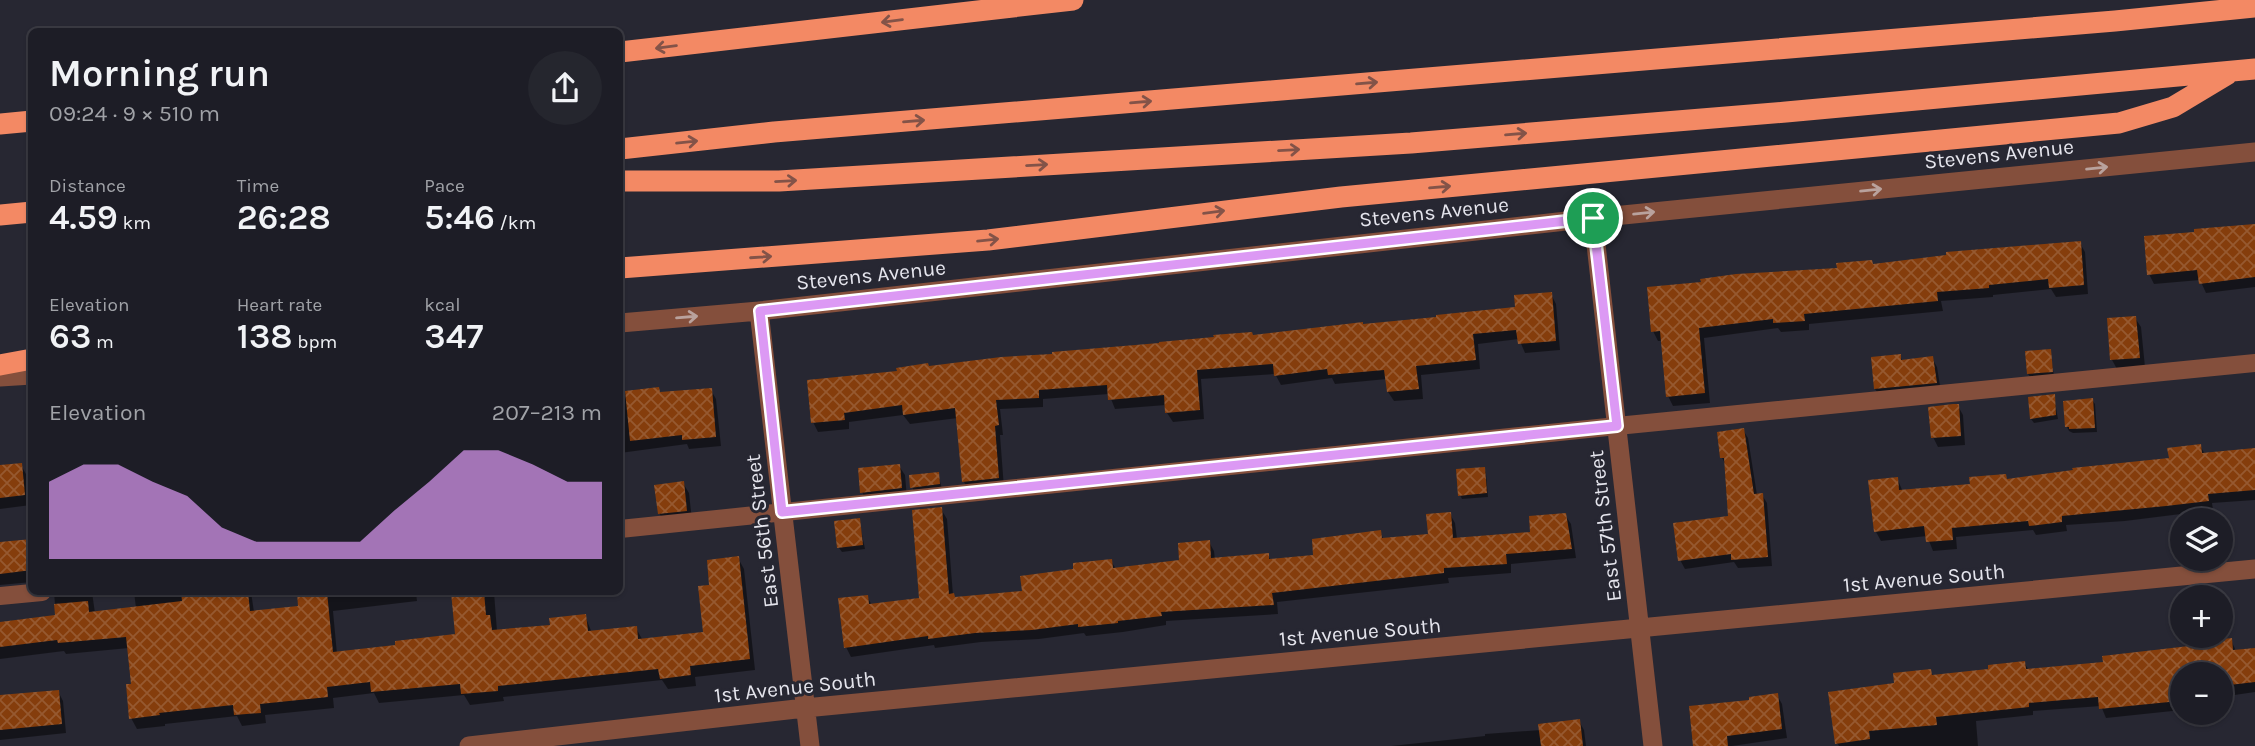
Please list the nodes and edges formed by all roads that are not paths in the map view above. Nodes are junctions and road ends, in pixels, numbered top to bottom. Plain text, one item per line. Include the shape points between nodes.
1 (1073, 0) edge
2 (2255, 7) edge
3 (623, 52) edge
4 (2255, 69) edge
5 (2233, 71) junction
6 (28, 121) edge
7 (0, 124) edge
8 (623, 149) edge
9 (2255, 152) edge
10 (623, 181) edge
11 (28, 212) edge
12 (0, 215) edge
13 (1593, 218) junction
14 (623, 268) edge
15 (760, 311) junction
16 (623, 323) edge
17 (28, 360) edge
18 (2255, 363) edge
19 (0, 365) edge
20 (28, 375) edge
21 (0, 377) edge
22 (1617, 426) junction
23 (782, 512) junction
24 (623, 529) edge
25 (2255, 569) edge
26 (28, 593) edge
27 (0, 596) edge
28 (1640, 628) junction
29 (805, 708) junction
30 (469, 746) edge
31 (810, 746) edge
32 (1653, 746) edge

1 -> 3 highway
8 -> 2 highway
4 - 5 highway
10 -> 5 highway via 779,181 1412,143
14 -> 5 highway via 988,240 1341,197 2119,123 2173,107
6 - 7 highway
13 -> 9 street, Stevens Avenue
11 - 12 highway
13 - 15 street, Stevens Avenue
13 - 22 street, East 57th Street
16 -> 15 street, Stevens Avenue
15 - 23 street, East 56th Street
17 - 19 highway
18 - 22 lane
20 - 21 street
22 - 23 lane
22 - 28 street, East 57th Street
23 - 24 lane
23 - 29 street, East 56th Street
25 - 28 street, 1st Avenue South
26 - 27 lane
28 - 29 street, 1st Avenue South
28 - 32 street, East 57th Street
29 - 30 street, 1st Avenue South
29 - 31 street, East 56th Street

